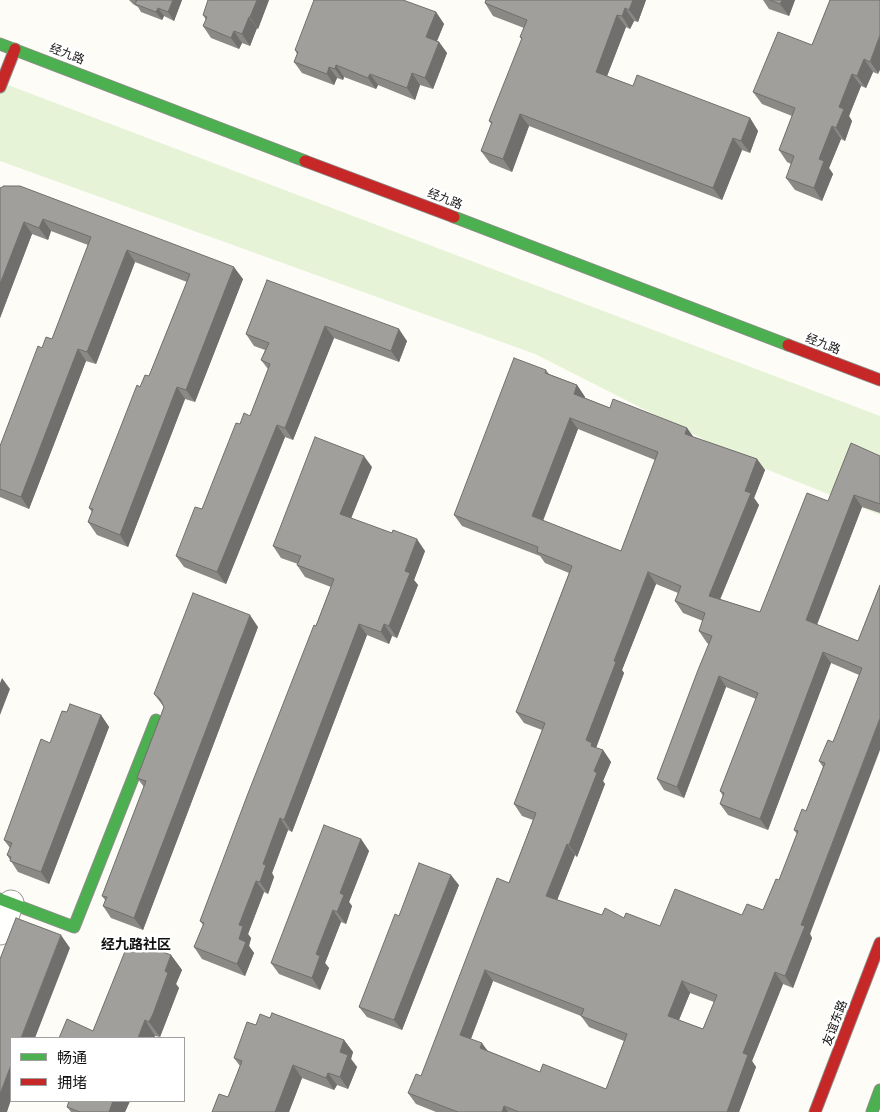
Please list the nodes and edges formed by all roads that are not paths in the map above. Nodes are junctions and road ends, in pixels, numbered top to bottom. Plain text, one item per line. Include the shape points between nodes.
1 (0, 44) edge
2 (15, 49) junction
3 (0, 87) edge
4 (880, 380) edge
5 (156, 720) dead end
6 (6, 901) edge
7 (0, 932) edge
8 (880, 943) edge
9 (880, 1090) edge
10 (815, 1112) edge
11 (872, 1112) edge

1 - 2 street, 经九路
2 - 3 street
2 - 4 street, 经九路
5 - 6 street via 74,927
6 - 7 street
8 - 10 street, 友谊东路
9 - 11 street

